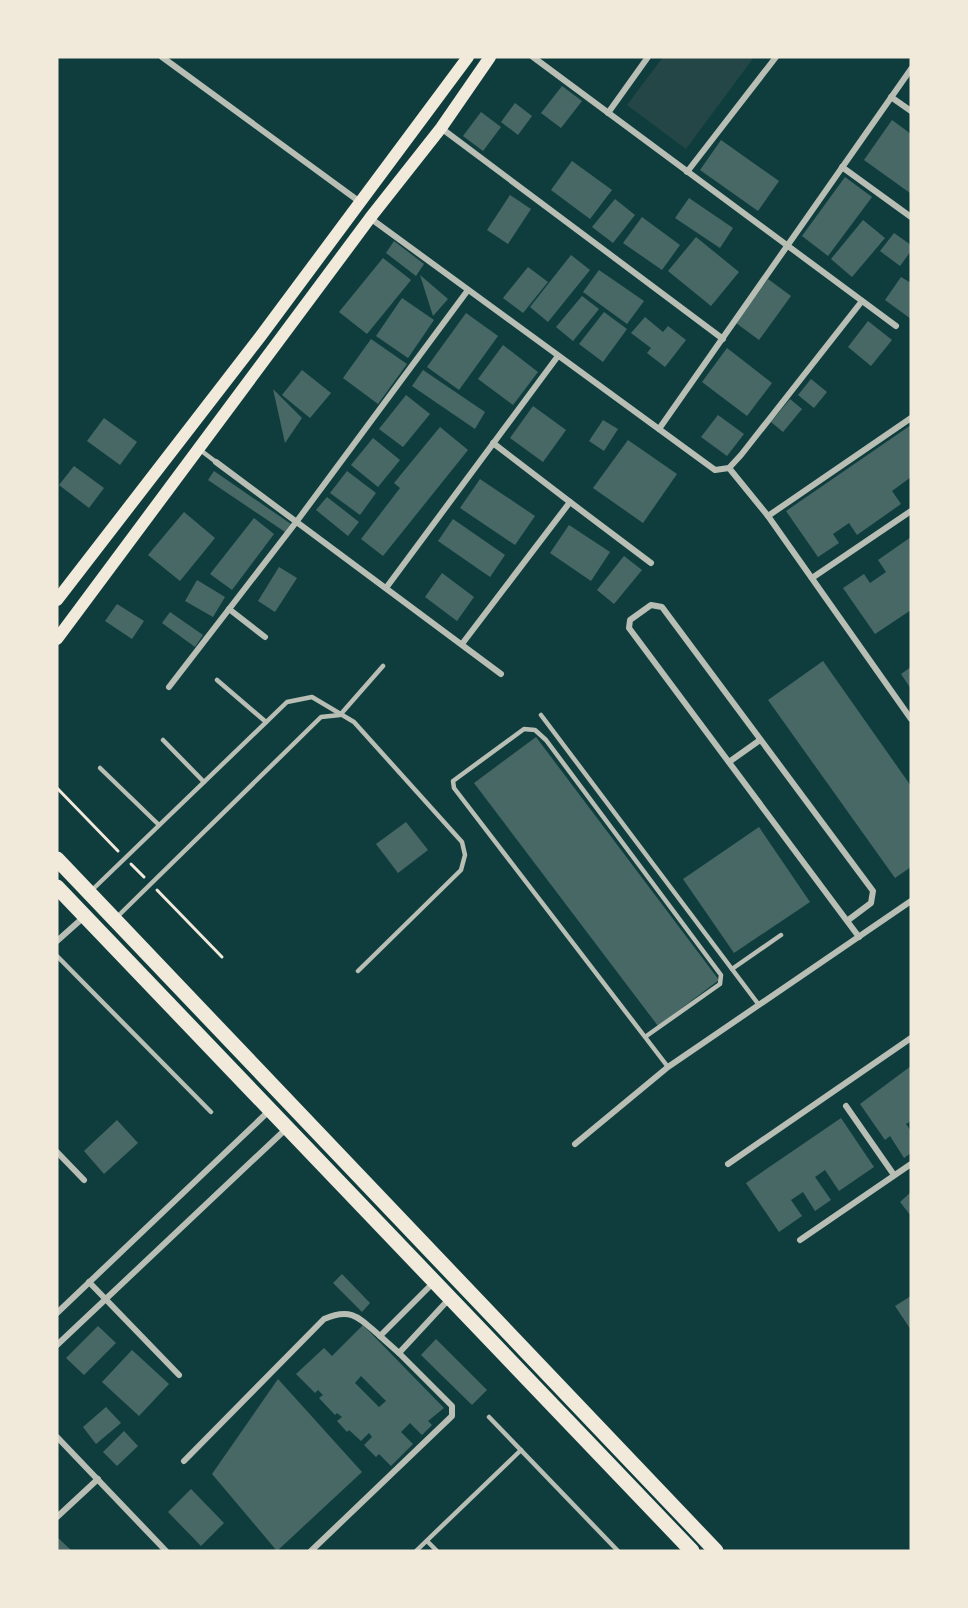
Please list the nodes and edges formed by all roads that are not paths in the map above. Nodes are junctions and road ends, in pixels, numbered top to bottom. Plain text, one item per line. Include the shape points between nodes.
1 (162, 57) edge
2 (468, 57) edge
3 (490, 57) edge
4 (532, 57) edge
5 (648, 57) edge
6 (776, 57) edge
7 (911, 69) edge
8 (891, 97) junction
9 (911, 111) edge
10 (608, 113) junction
11 (441, 128) junction
12 (842, 167) junction
13 (687, 172) junction
14 (360, 202) junction
15 (911, 217) edge
16 (370, 219) junction
17 (788, 246) junction
18 (468, 290) junction
19 (862, 301) junction
20 (896, 326) dead end
21 (723, 339) junction
22 (558, 356) junction
23 (911, 418) edge
24 (659, 429) junction
25 (493, 443) junction
26 (199, 448) junction
27 (216, 462) joint
28 (729, 468) junction
29 (570, 502) junction
30 (911, 512) edge
31 (768, 516) junction
32 (297, 521) junction
33 (651, 563) dead end
34 (812, 578) junction
35 (386, 588) junction
36 (57, 600) edge
37 (229, 609) junction
38 (265, 637) dead end
39 (57, 639) edge
40 (462, 644) junction
41 (383, 666) dead end
42 (501, 674) dead end
43 (218, 680) dead end
44 (169, 687) dead end
45 (340, 715) junction
46 (541, 715) dead end
47 (911, 719) edge
48 (266, 722) junction
49 (163, 740) dead end
50 (760, 740) junction
51 (729, 762) junction
52 (100, 768) dead end
53 (204, 782) junction
54 (159, 825) junction
55 (57, 860) edge
56 (89, 893) junction
57 (59, 894) edge
58 (910, 903) edge
59 (85, 916) junction
60 (114, 920) junction
61 (848, 921) junction
62 (781, 935) dead end
63 (859, 937) junction
64 (57, 941) edge
65 (57, 956) edge
66 (732, 969) junction
67 (358, 971) dead end
68 (759, 1005) junction
69 (645, 1037) junction
70 (911, 1038) edge
71 (668, 1067) junction
72 (846, 1106) dead end
73 (271, 1109) junction
74 (211, 1112) dead end
75 (288, 1128) junction
76 (575, 1144) dead end
77 (57, 1152) edge
78 (728, 1164) dead end
79 (911, 1164) edge
80 (894, 1176) junction
81 (84, 1180) dead end
82 (800, 1239) dead end
83 (435, 1281) junction
84 (89, 1282) junction
85 (451, 1298) junction
86 (105, 1299) junction
87 (57, 1313) edge
88 (380, 1336) junction
89 (57, 1345) edge
90 (399, 1353) junction
91 (179, 1375) dead end
92 (489, 1418) dead end
93 (57, 1437) edge
94 (521, 1450) junction
95 (184, 1461) dead end
96 (98, 1479) junction
97 (655, 1487) junction
98 (643, 1499) junction
99 (57, 1517) edge
100 (427, 1541) junction
101 (165, 1551) edge
102 (311, 1551) edge
103 (416, 1551) edge
104 (437, 1551) edge
105 (618, 1551) edge
106 (692, 1551) edge
107 (716, 1551) edge

1 - 14 street
2 - 14 main road
3 - 11 main road
4 - 10 street
5 - 10 street
6 - 13 street
7 - 8 street
8 - 9 street
8 - 12 street
10 - 13 street
11 - 16 main road
11 - 21 street
12 - 15 street
12 - 17 street
13 - 17 street
14 - 36 main road
16 - 18 street
16 - 26 main road
17 - 19 street
17 - 21 street
18 - 22 street
18 - 32 street
19 - 20 street
19 - 28 street
21 - 24 street
22 - 24 street
22 - 25 street
23 - 31 street
24 - 28 street via 716,470
25 - 29 street
25 - 35 street
26 - 27 lane
26 - 39 main road
27 - 32 street
28 - 31 street
29 - 33 street
29 - 40 street
30 - 34 street
31 - 34 street
32 - 35 street
32 - 37 street
34 - 47 street
35 - 40 street
37 - 38 street
37 - 44 street
40 - 42 street
41 - 45 lane
43 - 48 lane
45 - 48 lane via 312,697 287,702
45 - 60 lane via 321,717
45 - 67 lane via 354,722 462,842 465,855 461,870
46 - 66 lane
48 - 53 lane
49 - 53 lane
50 - 51 street
50 - 51 street via 662,607 651,605 630,620 629,628
50 - 61 street via 873,891 872,903
51 - 61 street
52 - 54 lane
53 - 54 lane
54 - 56 lane
55 - 56 main road
56 - 60 main road
57 - 59 main road
58 - 63 street
59 - 64 street
59 - 73 main road
60 - 97 main road
61 - 63 street
62 - 66 lane
63 - 68 street
65 - 74 lane
66 - 68 lane
68 - 71 street
69 - 69 lane via 454,788 453,781 524,729 536,730 546,740 721,975 720,984
69 - 71 lane
70 - 78 street
71 - 76 street
72 - 80 street
73 - 75 main road
73 - 84 street
75 - 83 main road
75 - 86 street
77 - 81 street
79 - 80 street
80 - 82 street
83 - 85 main road
83 - 88 street
84 - 86 street
84 - 87 street
85 - 90 street
85 - 98 main road
86 - 89 street
86 - 91 street
88 - 90 street
88 - 95 street via 354,1314 338,1313 324,1318
90 - 102 street via 452,1406 452,1416
92 - 94 lane
93 - 96 street
94 - 100 lane
94 - 105 lane
96 - 99 street
96 - 101 street
97 - 98 main road
97 - 107 main road
98 - 106 main road
100 - 103 lane
100 - 104 lane

